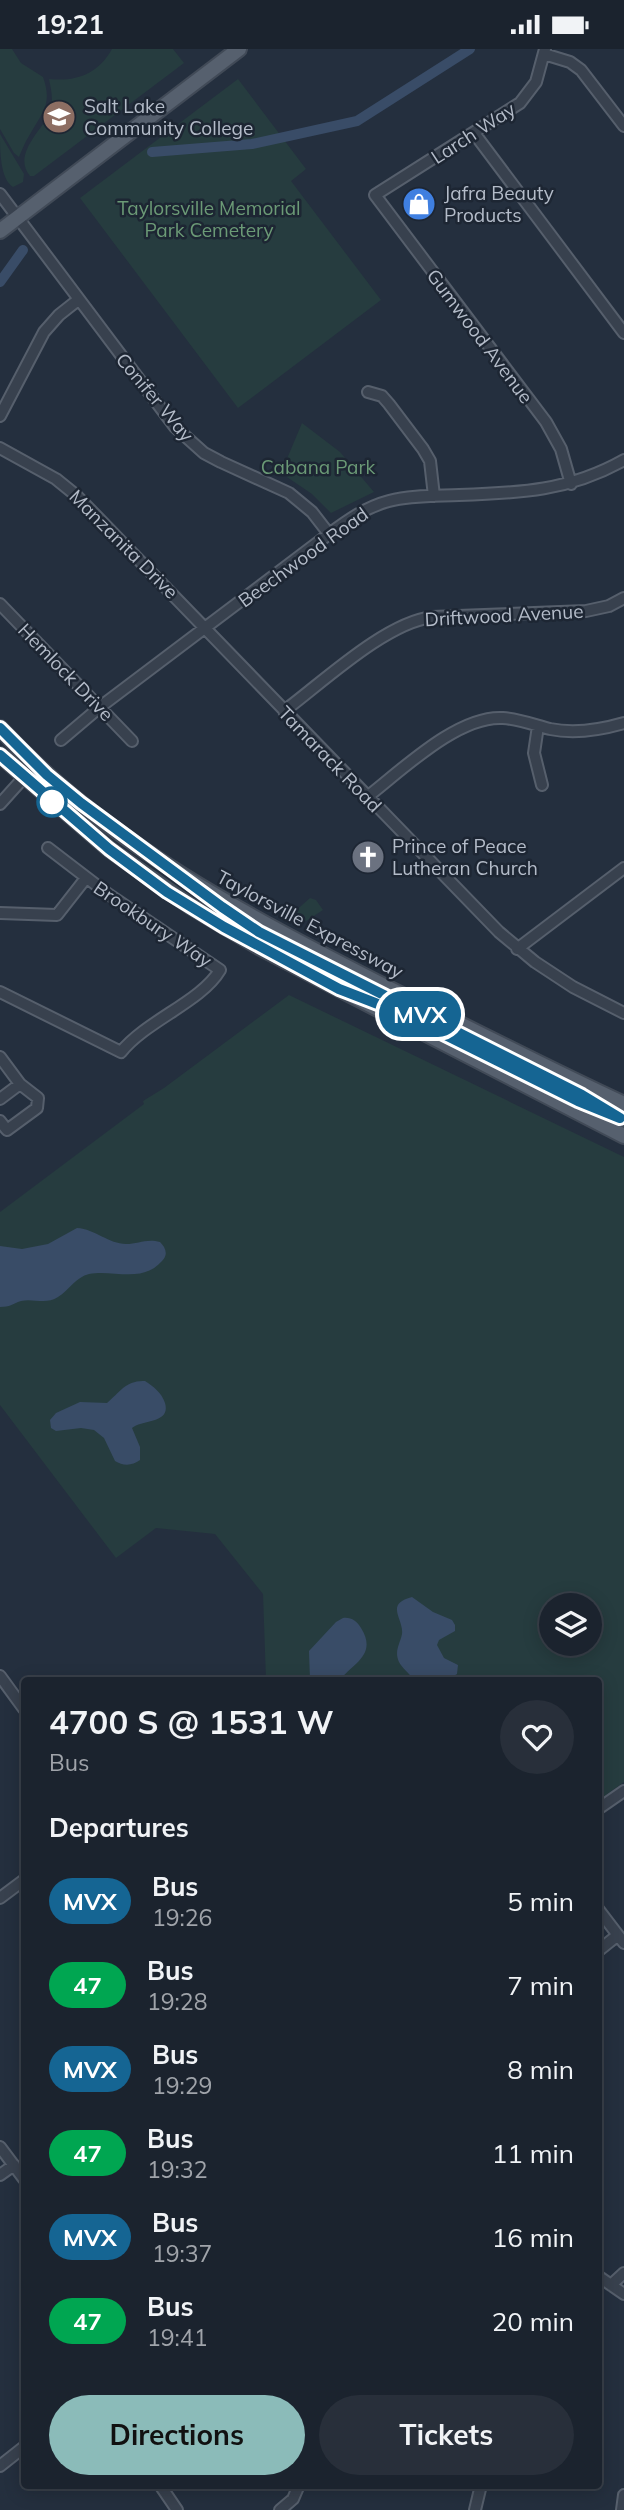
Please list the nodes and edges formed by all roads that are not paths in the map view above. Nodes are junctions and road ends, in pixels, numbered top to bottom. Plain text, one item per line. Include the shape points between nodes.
1 (239, 49) edge
2 (545, 52) edge
3 (624, 126) edge
4 (474, 133) junction
5 (0, 194) edge
6 (374, 195) joint
7 (17, 218) junction
8 (0, 231) edge
9 (78, 300) junction
10 (624, 333) edge
11 (368, 392) dead end
12 (0, 417) edge
13 (0, 447) edge
14 (624, 460) edge
15 (571, 484) junction
16 (434, 496) junction
17 (329, 534) junction
18 (624, 598) edge
19 (0, 604) edge
20 (205, 628) junction
21 (100, 707) junction
22 (284, 711) junction
23 (624, 723) edge
24 (538, 726) junction
25 (0, 728) edge
26 (61, 740) dead end
27 (132, 741) dead end
28 (0, 755) edge
29 (36, 764) junction
30 (23, 777) junction
31 (542, 785) dead end
32 (367, 797) junction
33 (0, 804) edge
34 (48, 848) dead end
35 (624, 868) edge
36 (86, 878) junction
37 (0, 913) edge
38 (517, 949) junction
39 (0, 992) edge
40 (624, 1013) edge
41 (0, 1057) edge
42 (20, 1084) junction
43 (0, 1099) edge
44 (624, 1104) edge
45 (0, 1121) edge
46 (624, 1136) edge
47 (0, 1676) edge
48 (21, 1705) edge
49 (624, 1791) edge
50 (602, 1806) edge
51 (21, 1882) edge
52 (0, 1898) edge
53 (602, 1914) edge
54 (621, 1939) edge
55 (602, 1949) edge
56 (0, 2147) edge
57 (14, 2165) junction
58 (0, 2175) edge
59 (21, 2175) edge
60 (624, 2273) edge
61 (602, 2279) edge
62 (611, 2285) junction
63 (624, 2294) edge
64 (21, 2449) edge
65 (0, 2466) edge
66 (163, 2489) edge
67 (298, 2489) edge
68 (480, 2489) edge
69 (624, 2495) edge
70 (177, 2510) edge
71 (280, 2510) edge
72 (475, 2510) edge
73 (622, 2510) edge

1 - 7 main road
2 - 3 street via 581,70
2 - 4 street, Larch Way via 528,95
4 - 6 street, Larch Way
4 - 10 street
5 - 7 street, Conifer Way
6 - 15 street, Gumwood Avenue via 545,422 561,449
7 - 8 main road
7 - 9 street, Conifer Way
9 - 12 street via 44,332
9 - 17 street, Conifer Way via 188,440 221,462 289,493
11 - 16 street via 390,404 423,449 432,471
13 - 20 street, Manzanita Drive via 77,496
14 - 15 street, Beechwood Road
15 - 16 street, Beechwood Road via 538,491
16 - 17 street, Beechwood Road via 375,505
17 - 20 street, Beechwood Road
18 - 22 street, Driftwood Avenue via 586,611 412,621 389,632
19 - 21 street, Hemlock Drive
20 - 21 street, Beechwood Road
20 - 22 street, Tamarack Road
21 - 26 street, Beechwood Road
21 - 27 street, Hemlock Drive
22 - 32 street, Tamarack Road
23 - 24 street via 575,731
24 - 31 street via 534,753
24 - 32 street via 503,718 462,726
25 - 29 main road, Taylorsville Expressway
28 - 30 main road
29 - 30 street
29 - 44 main road, Taylorsville Expressway via 113,828 248,915
30 - 33 street
30 - 46 main road via 125,862 224,927
32 - 38 street, Tamarack Road
34 - 36 street, Brookbury Way
35 - 38 street
36 - 37 street, Brookbury Way via 57,915
36 - 39 street, Brookbury Way via 220,970 207,986 140,1033 121,1052
38 - 40 street, Tamarack Road via 573,987
41 - 42 street
42 - 43 street
42 - 45 street via 38,1098 37,1108 7,1130
47 - 48 street
49 - 50 street
51 - 52 street
53 - 54 street
54 - 55 street
56 - 57 street
57 - 58 street
57 - 59 street
60 - 62 street
61 - 62 street
62 - 63 street
64 - 65 street
66 - 70 street
67 - 71 street
68 - 72 street
69 - 73 street

